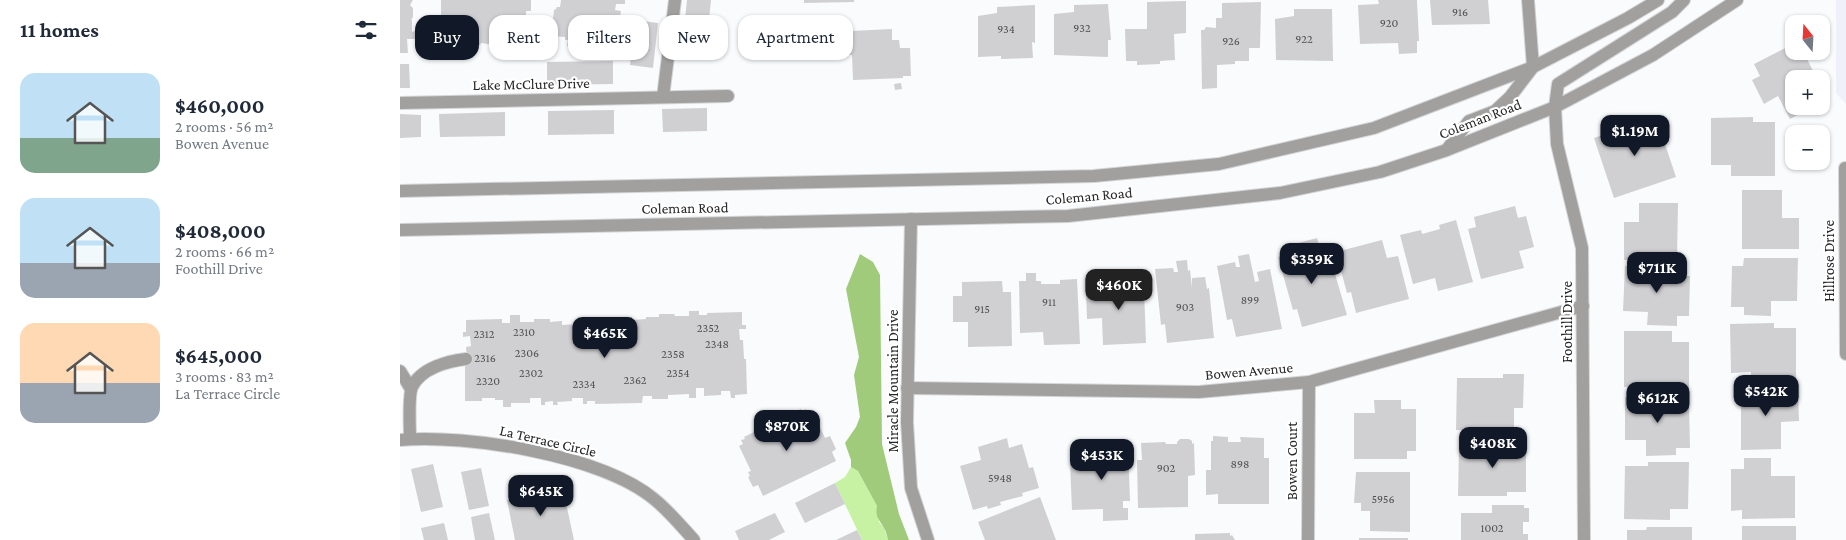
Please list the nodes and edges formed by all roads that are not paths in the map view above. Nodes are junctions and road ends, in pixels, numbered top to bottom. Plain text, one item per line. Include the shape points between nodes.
1 (675, 0) edge
2 (1528, 0) edge
3 (1658, 0) edge
4 (1684, 0) edge
5 (1737, 0) edge
6 (1533, 67) junction
7 (728, 96) dead end
8 (663, 97) junction
9 (400, 103) edge
10 (1555, 107) junction
11 (1447, 150) junction
12 (1845, 168) edge
13 (400, 192) edge
14 (910, 219) junction
15 (400, 230) edge
16 (1583, 306) junction
17 (1846, 354) edge
18 (466, 359) dead end
19 (400, 371) edge
20 (1309, 382) junction
21 (907, 388) junction
22 (411, 389) junction
23 (405, 439) edge
24 (694, 540) edge
25 (928, 540) edge
26 (1308, 540) edge
27 (1584, 540) edge

1 - 8 street
2 - 6 street
3 - 6 street, Coleman Road
4 - 10 street, Foothill Drive via 1672,12 1558,84
5 - 10 street, Coleman Road via 1653,55
6 - 11 street via 1510,98 1495,111 1470,122
6 - 13 street, Coleman Road via 1374,128 1220,164 1094,176
7 - 8 street, Lake McClure Drive
8 - 9 street, Lake McClure Drive
10 - 11 street, Coleman Road
10 - 16 street, Foothill Drive via 1557,144 1582,248
11 - 14 street, Coleman Road via 1380,172 1280,194 1068,216
12 - 17 street, Hillrose Drive
14 - 15 street, Coleman Road
14 - 21 street, Miracle Mountain Drive
16 - 20 street, Bowen Avenue
16 - 27 street, Foothill Drive
18 - 22 street via 439,365 417,380
19 - 22 street
20 - 21 street, Bowen Avenue via 1199,392
20 - 26 street, Bowen Court
21 - 25 street, Miracle Mountain Drive via 911,488
22 - 23 street
23 - 24 street, La Terrace Circle via 487,443 567,459 606,472 653,498

